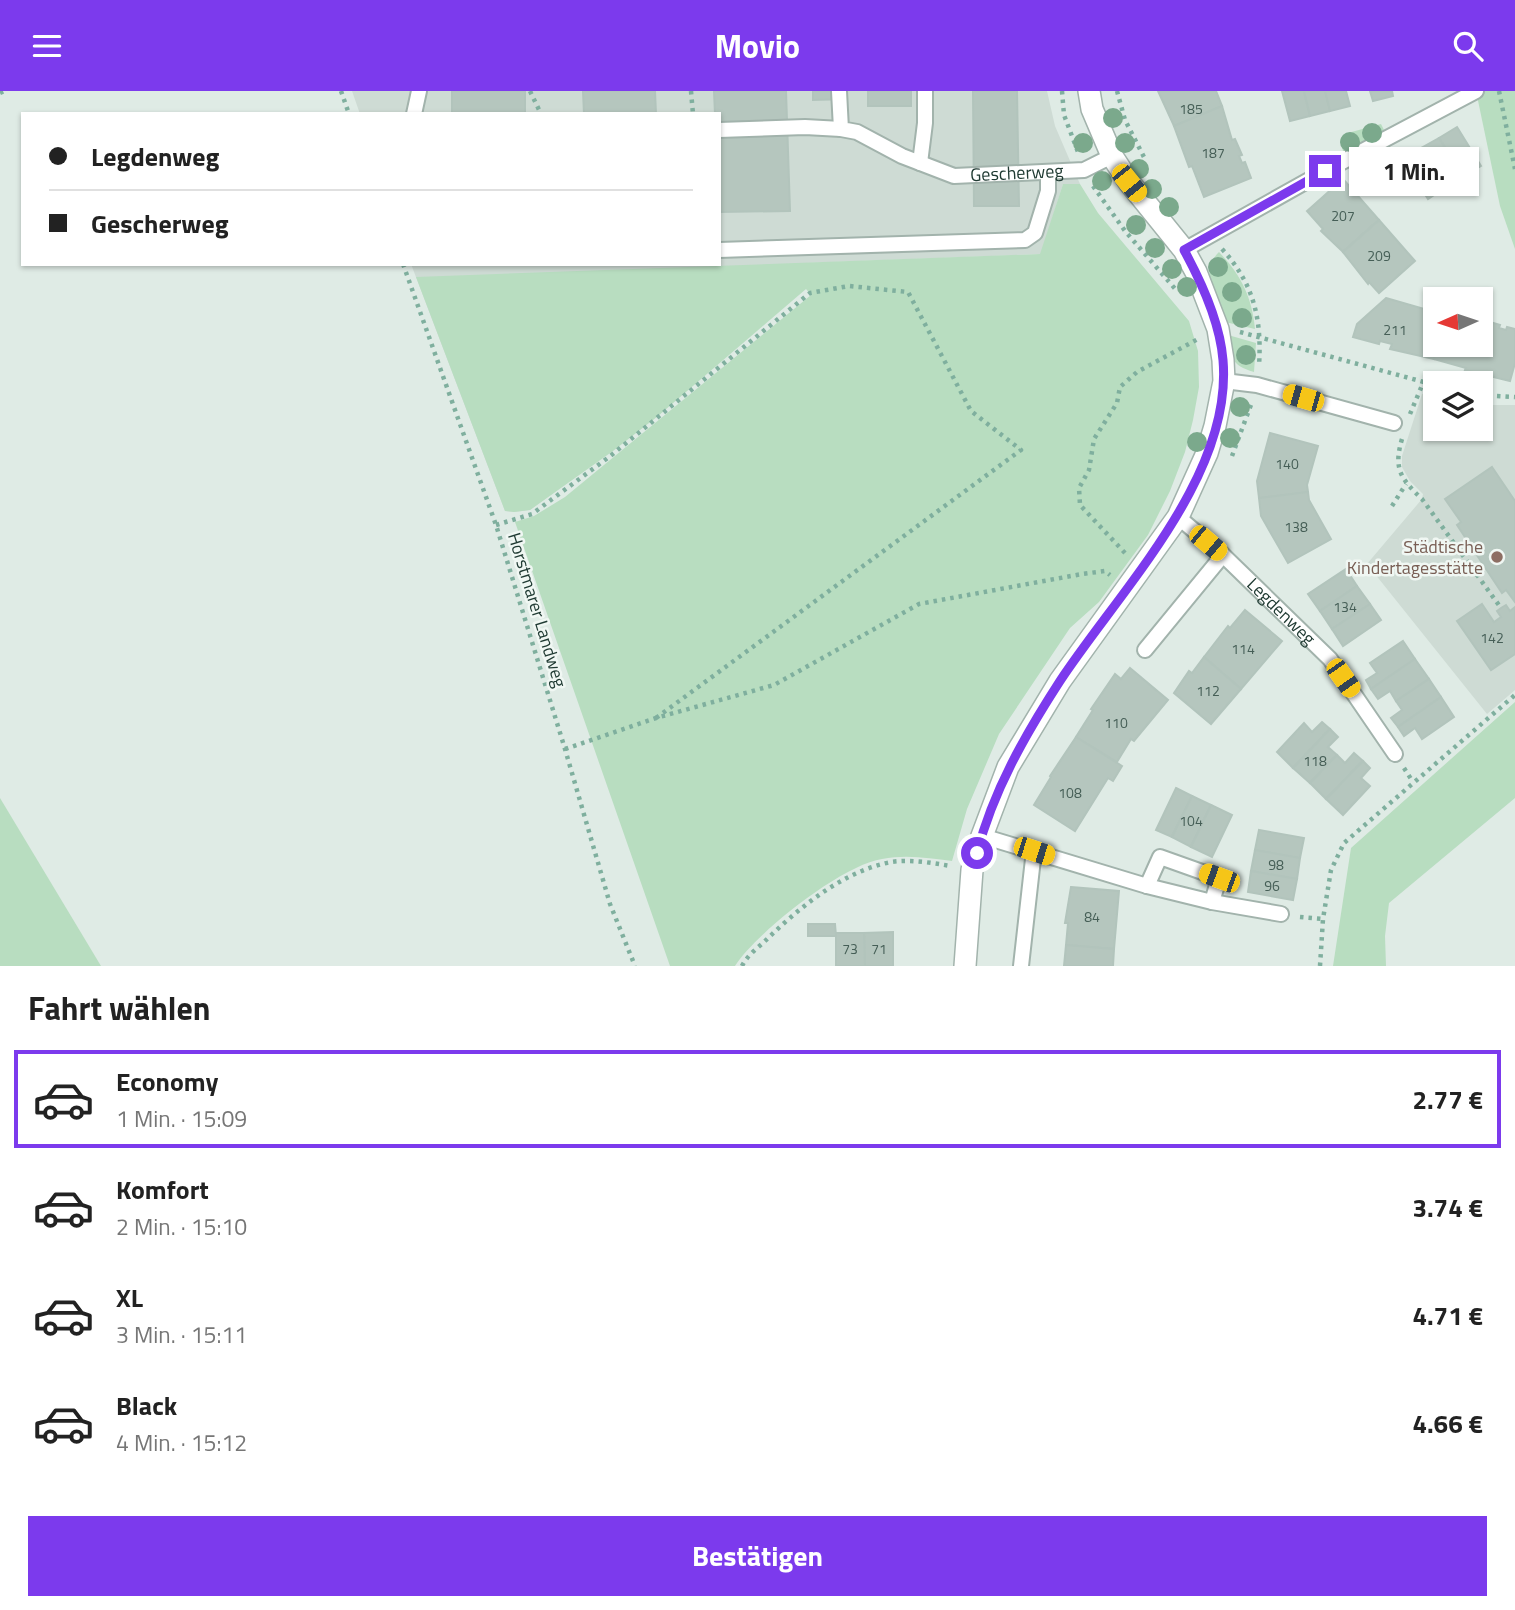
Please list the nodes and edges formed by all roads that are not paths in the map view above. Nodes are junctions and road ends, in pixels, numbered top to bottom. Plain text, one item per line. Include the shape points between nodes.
1 (419, 91) edge
2 (839, 91) edge
3 (925, 91) edge
4 (1089, 91) edge
5 (1476, 92) edge
6 (414, 112) edge
7 (841, 129) junction
8 (721, 130) edge
9 (1112, 156) junction
10 (920, 163) junction
11 (1048, 172) junction
12 (721, 250) edge
13 (1184, 250) junction
14 (1224, 381) junction
15 (1394, 423) dead end
16 (1178, 517) junction
17 (1223, 555) junction
18 (1145, 650) dead end
19 (1395, 754) dead end
20 (982, 836) junction
21 (1034, 851) junction
22 (1147, 886) junction
23 (1212, 902) junction
24 (1280, 914) dead end
25 (965, 966) edge
26 (1021, 966) edge

1 - 6 lane
2 - 7 lane
3 - 10 lane
4 - 9 street
5 - 13 lane
7 - 8 lane, Gescherweg
7 - 10 lane, Gescherweg via 857,132
9 - 11 lane, Gescherweg via 1084,170
9 - 13 street
10 - 11 lane, Gescherweg via 954,176
11 - 12 lane via 1048,191 1035,233 1025,240
13 - 14 street via 1217,329
14 - 15 lane via 1257,385
14 - 16 street via 1207,453
16 - 17 lane, Legdenweg
16 - 20 street via 1060,681 1008,767
17 - 18 lane
17 - 19 lane, Legdenweg via 1330,659
20 - 21 lane
20 - 25 street via 972,870
21 - 22 lane
21 - 26 lane
22 - 23 lane
22 - 23 lane via 1160,857 1219,878
23 - 24 lane

